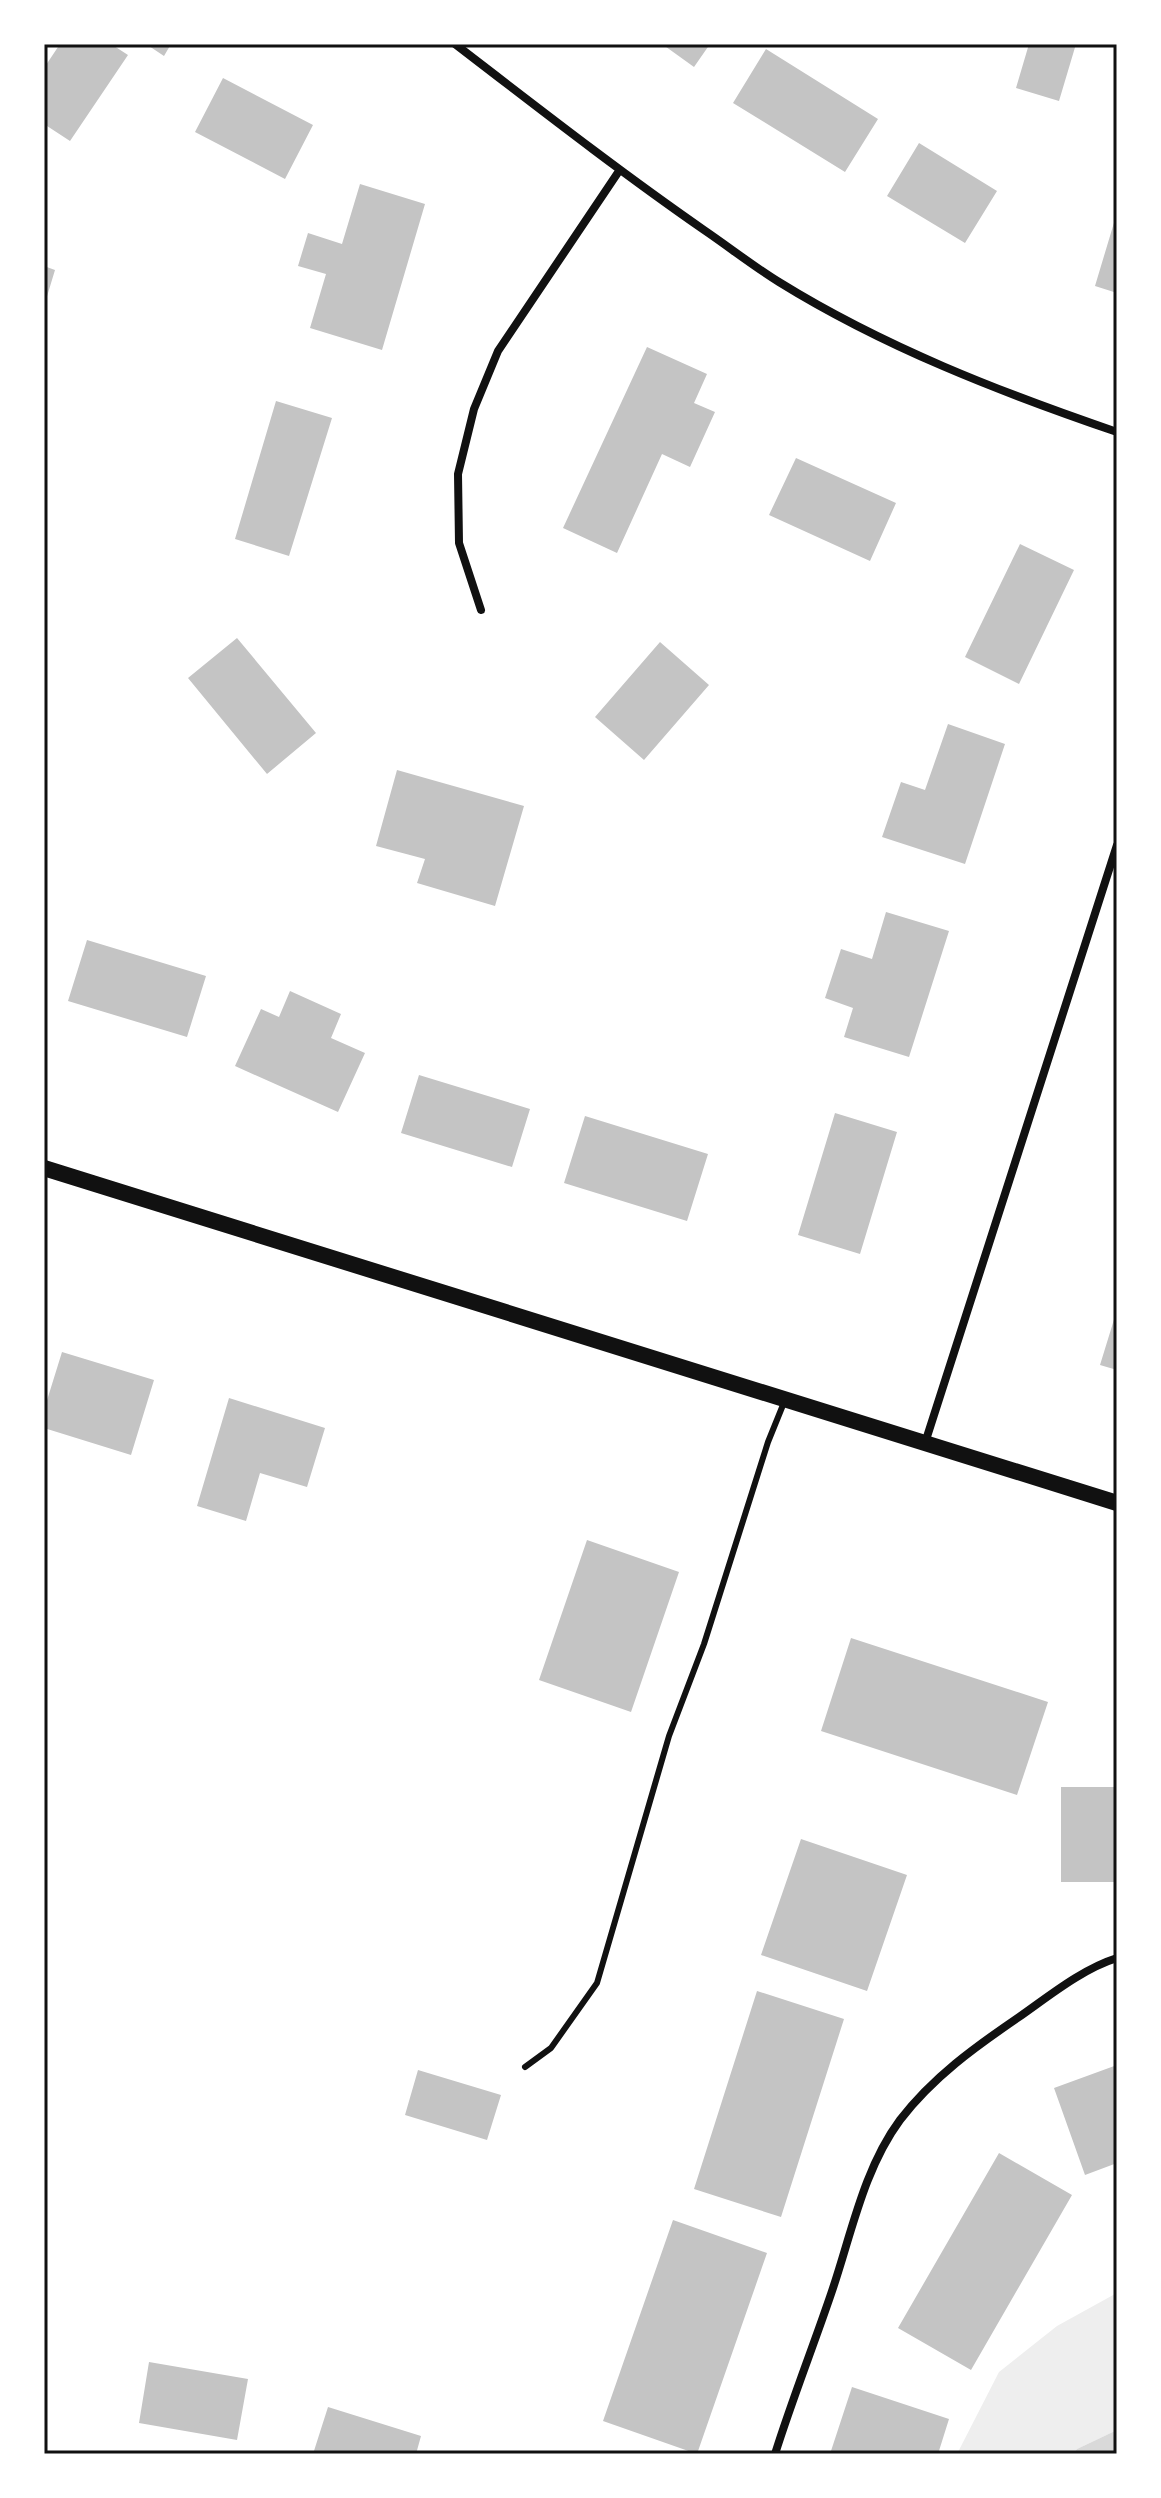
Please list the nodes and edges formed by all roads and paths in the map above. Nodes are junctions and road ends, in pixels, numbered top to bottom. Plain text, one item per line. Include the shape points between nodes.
1 (455, 44) edge
2 (619, 171) junction
3 (1117, 432) edge
4 (481, 610) dead end
5 (1117, 845) edge
6 (44, 1168) edge
7 (785, 1400) junction
8 (925, 1444) junction
9 (1117, 1503) edge
10 (1117, 1958) edge
11 (525, 2067) dead end
12 (775, 2454) edge

1 - 2 street
2 - 3 street via 779,282 859,326 1017,398
2 - 4 street via 498,351 474,409 458,474 459,543
5 - 8 street
6 - 7 main road
7 - 8 main road
7 - 11 lane via 669,1736 597,1983 551,2048
8 - 9 main road
10 - 12 street via 1056,1991 956,2061 900,2121 878,2157 856,2214

